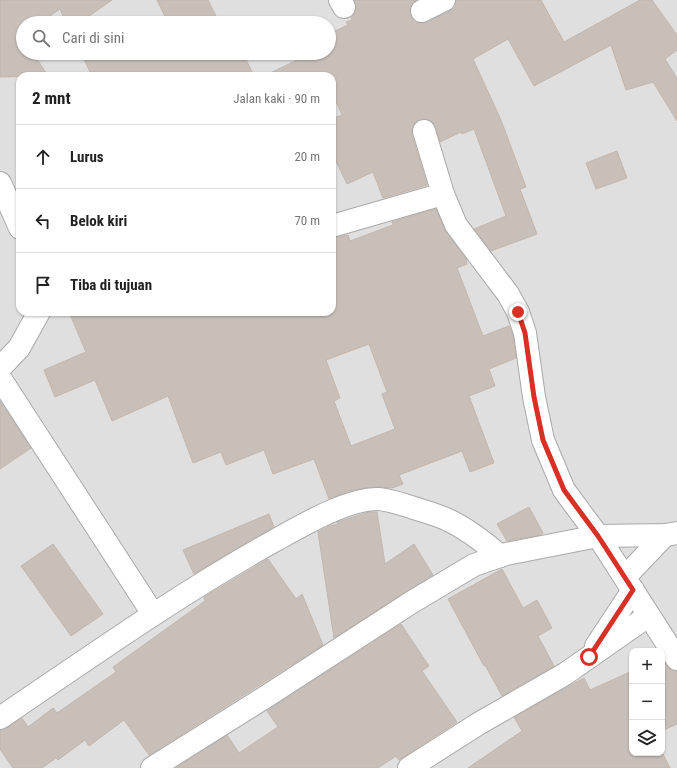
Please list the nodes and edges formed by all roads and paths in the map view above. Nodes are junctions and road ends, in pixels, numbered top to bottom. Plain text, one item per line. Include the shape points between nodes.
1 (444, 0) edge
2 (422, 11) dead end
3 (424, 131) dead end
4 (0, 183) edge
5 (443, 194) junction
6 (16, 219) edge
7 (336, 225) edge
8 (37, 316) edge
9 (0, 368) edge
10 (0, 378) edge
11 (671, 534) edge
12 (598, 536) junction
13 (500, 556) junction
14 (629, 584) junction
15 (153, 614) junction
16 (648, 616) junction
17 (589, 657) junction
18 (677, 659) edge
19 (0, 718) edge
20 (152, 768) edge
21 (409, 768) edge

1 - 2 street
3 - 5 street
4 - 6 street
5 - 7 street
5 - 12 street via 456,225 508,294 518,312 525,333 543,440 564,490
8 - 9 street via 19,348
10 - 15 street
11 - 12 street
11 - 14 street
12 - 13 street
12 - 14 street
13 - 15 street via 481,540 446,519 380,499 365,500 307,523 225,568
13 - 20 street via 458,574
14 - 16 street
14 - 17 street
15 - 19 street
16 - 17 street
16 - 18 street
17 - 21 street

